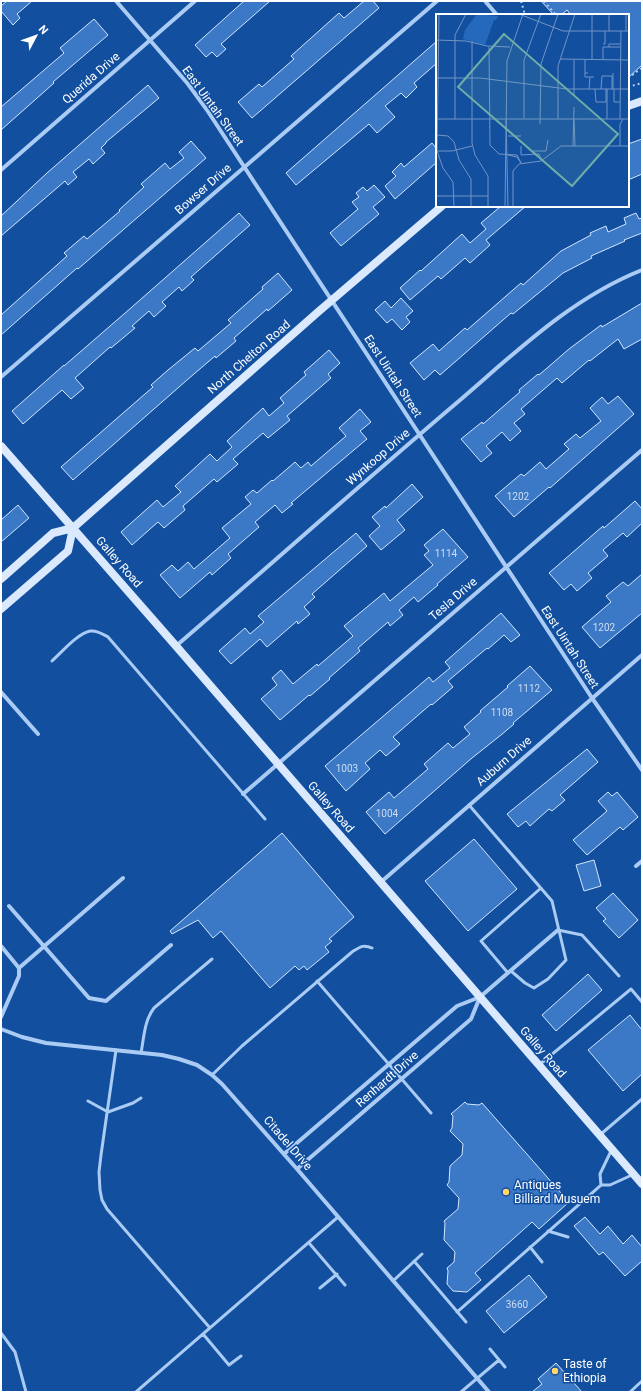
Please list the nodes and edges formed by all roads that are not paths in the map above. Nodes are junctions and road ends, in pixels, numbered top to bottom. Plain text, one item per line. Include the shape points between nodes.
1 (116, 1) edge
2 (195, 1) edge
3 (437, 1) edge
4 (485, 1) edge
5 (496, 14) edge
6 (150, 40) junction
7 (642, 101) edge
8 (629, 106) edge
9 (244, 167) junction
10 (1, 170) edge
11 (441, 207) edge
12 (642, 270) edge
13 (332, 301) junction
14 (1, 377) edge
15 (419, 434) junction
16 (1, 446) edge
17 (642, 450) edge
18 (73, 528) junction
19 (506, 567) junction
20 (1, 578) edge
21 (1, 609) edge
22 (176, 646) junction
23 (642, 655) edge
24 (52, 661) dead end
25 (1, 692) edge
26 (592, 698) junction
27 (38, 734) dead end
28 (278, 765) junction
29 (642, 770) edge
30 (243, 794) junction
31 (469, 805) junction
32 (264, 819) dead end
33 (642, 861) edge
34 (636, 866) dead end
35 (123, 878) dead end
36 (381, 882) junction
37 (541, 888) junction
38 (9, 906) dead end
39 (558, 930) junction
40 (171, 945) dead end
41 (1, 946) edge
42 (44, 946) junction
43 (372, 948) dead end
44 (212, 959) dead end
45 (19, 968) junction
46 (509, 972) junction
47 (619, 976) dead end
48 (317, 982) junction
49 (480, 997) junction
50 (642, 1002) edge
51 (1, 1017) edge
52 (1, 1029) edge
53 (116, 1050) junction
54 (141, 1053) junction
55 (389, 1064) junction
56 (539, 1065) junction
57 (212, 1075) junction
58 (401, 1080) junction
59 (141, 1098) dead end
60 (642, 1099) edge
61 (88, 1101) dead end
62 (108, 1112) junction
63 (431, 1113) dead end
64 (600, 1136) junction
65 (612, 1149) junction
66 (284, 1154) junction
67 (297, 1169) junction
68 (633, 1174) junction
69 (642, 1184) edge
70 (601, 1185) junction
71 (338, 1217) junction
72 (548, 1231) junction
73 (568, 1238) dead end
74 (309, 1243) junction
75 (530, 1247) junction
76 (422, 1254) dead end
77 (414, 1262) junction
78 (542, 1262) dead end
79 (337, 1274) junction
80 (393, 1281) junction
81 (345, 1285) dead end
82 (320, 1288) dead end
83 (457, 1312) junction
84 (466, 1322) dead end
85 (210, 1328) junction
86 (1, 1333) edge
87 (203, 1334) junction
88 (490, 1349) dead end
89 (241, 1356) dead end
90 (499, 1360) junction
91 (506, 1367) dead end
92 (477, 1378) junction
93 (642, 1381) edge
94 (26, 1392) edge
95 (136, 1392) edge
96 (461, 1392) edge
97 (489, 1392) edge
98 (630, 1392) edge

1 - 6 street, East Uintah Street
2 - 6 street, Querida Drive
3 - 9 street, Bowser Drive
4 - 5 street
6 - 9 street, East Uintah Street via 195,94
6 - 10 street, Querida Drive
7 - 8 main road
9 - 13 street, East Uintah Street
9 - 14 street, Bowser Drive
11 - 13 main road, North Chelton Road
12 - 15 street, Wynkoop Drive via 585,298
13 - 15 street, East Uintah Street
13 - 18 main road, North Chelton Road
15 - 19 street, East Uintah Street
15 - 22 street, Wynkoop Drive
16 - 18 main road, Galley Road
17 - 19 street, Tesla Drive
18 - 20 main road, North Chelton Road via 52,533
18 - 21 main road via 68,551
18 - 22 main road, Galley Road
19 - 26 street, East Uintah Street
19 - 28 street, Tesla Drive
22 - 28 main road, Galley Road
23 - 26 street, Auburn Drive
24 - 30 lane via 82,634 91,630 100,632
25 - 27 street
26 - 29 street, East Uintah Street
26 - 31 street, Auburn Drive
28 - 30 street, Tesla Drive
28 - 36 main road, Galley Road
30 - 32 lane
31 - 36 street, Auburn Drive
31 - 37 lane
33 - 34 street
35 - 42 street
36 - 49 main road, Galley Road
37 - 39 lane via 552,901
37 - 46 lane via 481,941
38 - 42 street
39 - 46 street, Renhardt Drive
39 - 46 lane via 566,960 548,979 534,988
39 - 47 lane via 582,935
40 - 42 street via 106,1001 89,998
41 - 45 street
42 - 45 street
43 - 48 lane via 360,946
44 - 54 lane via 154,1008 146,1022
45 - 51 street via 19,976
46 - 49 street, Renhardt Drive
48 - 55 lane
48 - 57 lane
49 - 55 street, Renhardt Drive via 458,1005
49 - 56 main road, Galley Road
49 - 58 street, Renhardt Drive via 471,1019
50 - 56 lane via 631,989
52 - 53 street, Citadel Drive via 46,1043
53 - 54 street, Citadel Drive
53 - 62 lane
54 - 57 street, Citadel Drive via 179,1059 197,1065
55 - 58 lane
55 - 66 street, Renhardt Drive
56 - 64 main road, Galley Road
57 - 66 street, Citadel Drive
58 - 63 lane
58 - 67 street, Renhardt Drive
59 - 62 lane
60 - 64 lane
61 - 62 lane
62 - 85 lane via 99,1172 102,1200
64 - 65 main road, Galley Road
65 - 68 main road, Galley Road
65 - 70 lane via 600,1174
66 - 67 street, Citadel Drive
67 - 71 street, Citadel Drive
68 - 69 main road, Galley Road
68 - 70 lane via 610,1185
70 - 72 lane
71 - 74 lane
71 - 80 street, Citadel Drive
72 - 73 lane
72 - 75 lane
74 - 79 lane
74 - 85 lane
75 - 78 lane
75 - 83 lane
76 - 77 lane
77 - 80 lane
77 - 83 lane
79 - 81 lane
79 - 82 lane
80 - 92 street, Citadel Drive
83 - 84 lane
85 - 87 lane
86 - 94 lane via 15,1352
87 - 89 lane via 229,1365
87 - 95 lane
88 - 90 lane
90 - 91 lane
90 - 92 lane
92 - 96 lane
92 - 97 street, Citadel Drive
93 - 98 lane

